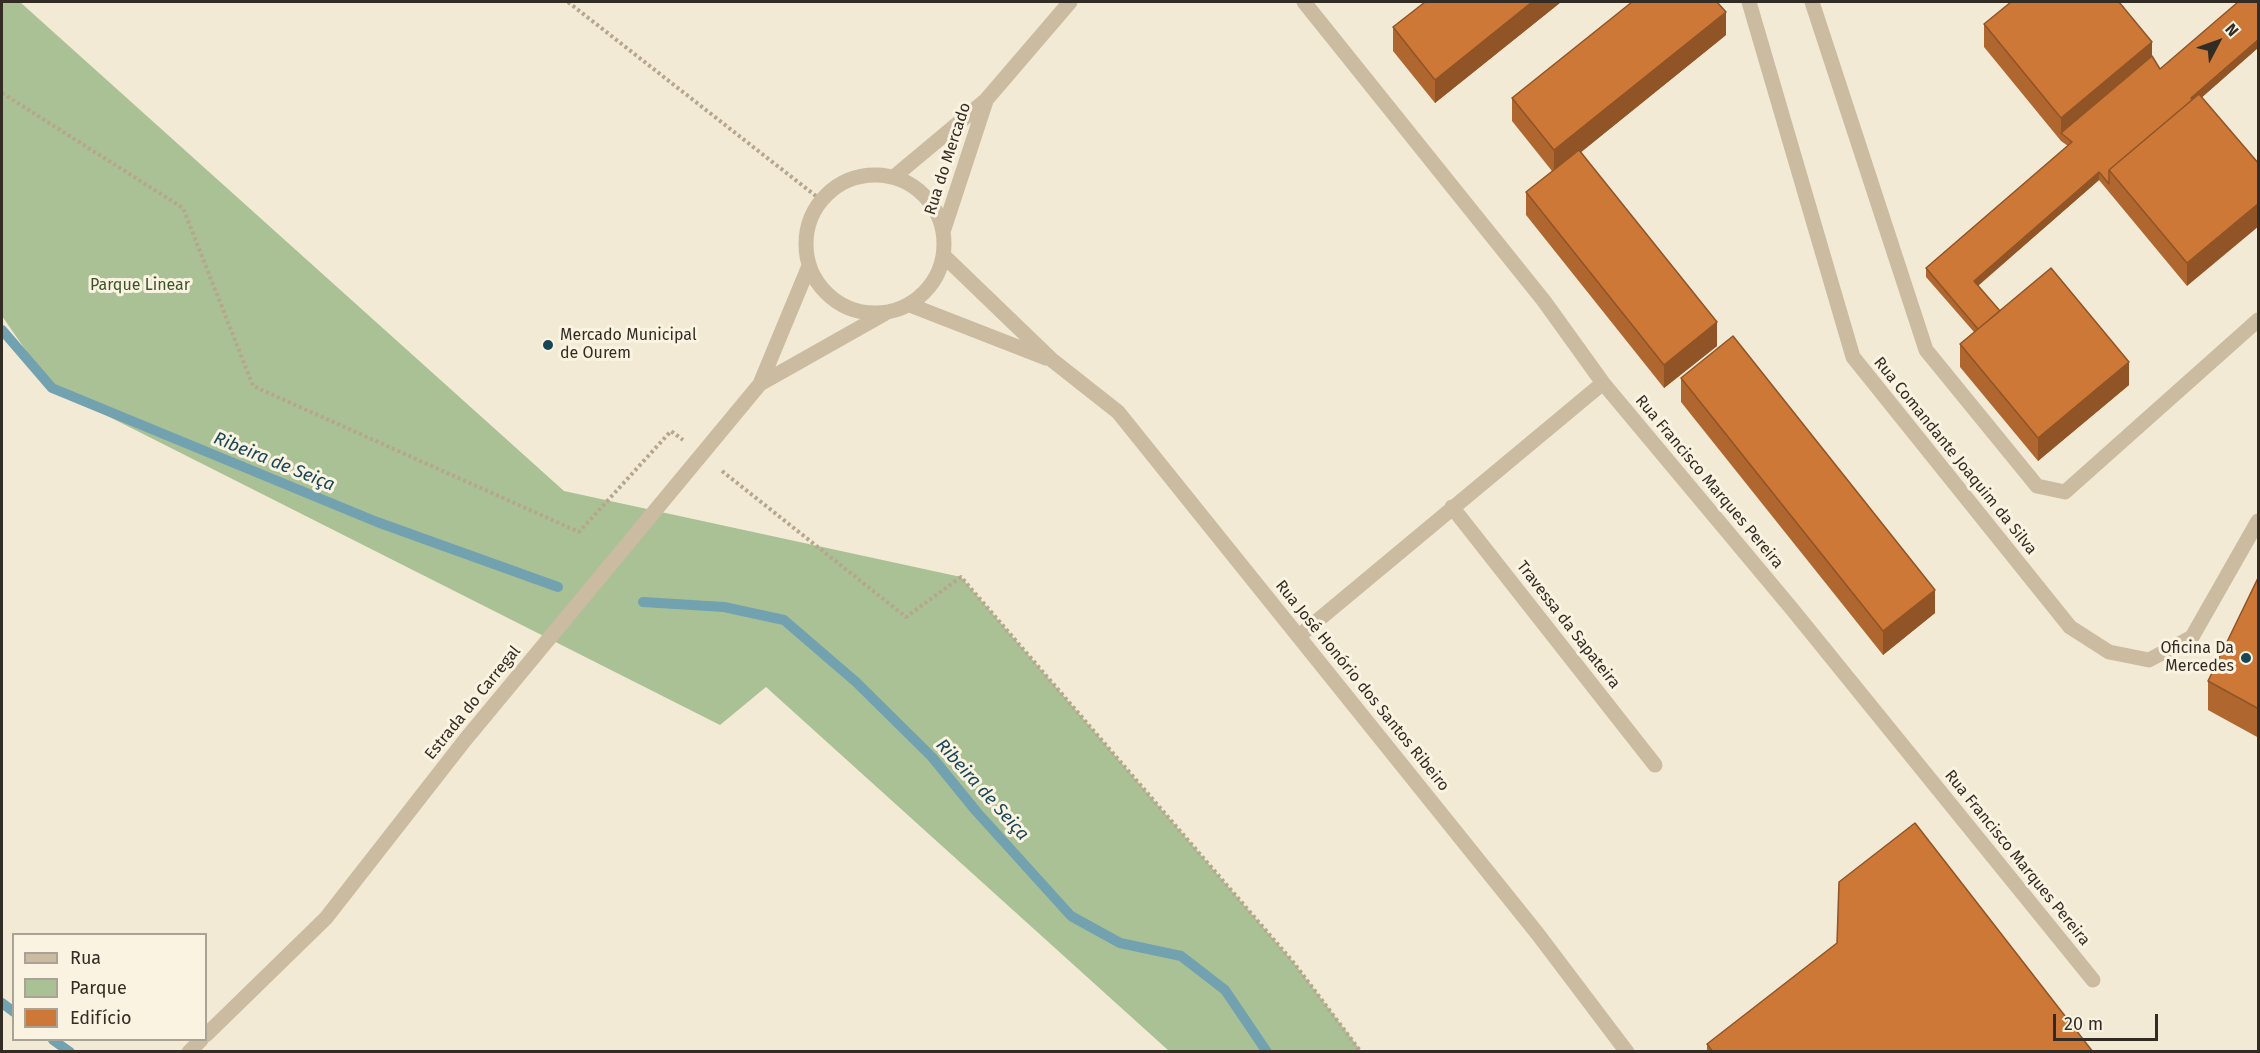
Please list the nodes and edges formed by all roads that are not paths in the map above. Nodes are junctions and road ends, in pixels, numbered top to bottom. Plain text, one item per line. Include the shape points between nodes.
1 (1070, 2) edge
2 (1304, 2) edge
3 (1749, 2) edge
4 (1812, 2) edge
5 (986, 100) junction
6 (894, 176) junction
7 (944, 229) junction
8 (944, 256) junction
9 (809, 266) junction
10 (910, 305) junction
11 (884, 314) junction
12 (2259, 320) edge
13 (1052, 360) junction
14 (1603, 383) junction
15 (760, 384) junction
16 (1452, 507) junction
17 (2259, 521) edge
18 (1299, 636) junction
19 (1655, 765) dead end
20 (2093, 980) dead end
21 (207, 1034) edge
22 (200, 1041) edge
23 (189, 1052) edge
24 (1627, 1052) edge

1 - 5 street, Rua do Mercado
2 - 14 street, Rua Francisco Marques Pereira via 1544,301
3 - 17 street, Rua Comandante Joaquim da Silva via 1853,357 2070,627 2109,652 2149,660 2192,637
4 - 12 street via 1926,350 2037,486 2065,492
5 - 6 street, Rua do Mercado
5 - 7 street, Rua do Mercado
6 - 7 street, Rua do Mercado via 919,189
6 - 9 street, Rua do Mercado via 867,174 845,181 821,200 809,222
7 - 8 street, Rua do Mercado
8 - 10 street, Rua do Mercado via 933,284
8 - 13 street, Rua José Honório dos Santos Ribeiro
9 - 11 street, Rua do Mercado via 815,279 839,304 863,313
9 - 15 street, Estrada do Carregal
10 - 11 street, Rua do Mercado
10 - 13 street, Rua José Honório dos Santos Ribeiro
11 - 15 street, Estrada do Carregal
13 - 18 street, Rua José Honório dos Santos Ribeiro via 1118,412
14 - 16 street
14 - 20 street, Rua Francisco Marques Pereira via 1785,600
15 - 21 street, Estrada do Carregal via 465,740 326,918
16 - 18 street
16 - 19 street, Travessa da Sapateira
18 - 24 street, Rua José Honório dos Santos Ribeiro via 1537,933
22 - 23 street

